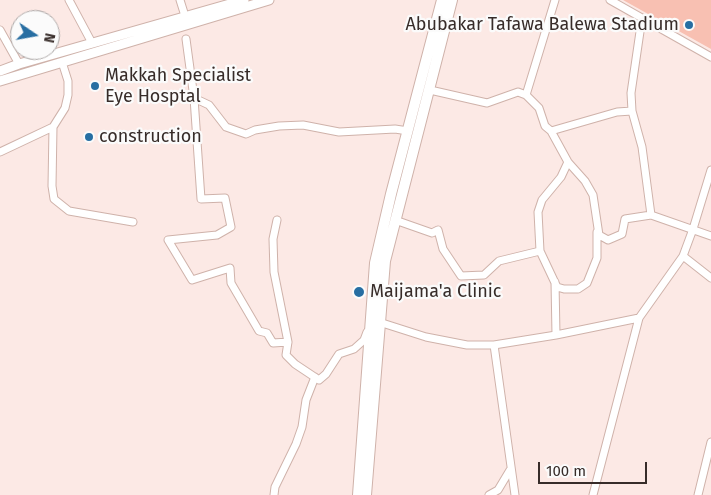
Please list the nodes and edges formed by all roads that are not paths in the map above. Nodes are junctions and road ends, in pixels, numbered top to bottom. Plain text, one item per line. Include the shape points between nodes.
1 (69, 0) edge
2 (180, 0) edge
3 (244, 0) edge
4 (269, 0) edge
5 (442, 0) edge
6 (452, 0) edge
7 (555, 0) edge
8 (610, 0) edge
9 (185, 16) junction
10 (642, 18) junction
11 (0, 30) edge
12 (186, 40) dead end
13 (92, 43) junction
14 (711, 56) edge
15 (62, 62) junction
16 (18, 64) junction
17 (0, 71) edge
18 (0, 81) edge
19 (430, 90) junction
20 (526, 95) junction
21 (194, 98) junction
22 (632, 111) junction
23 (53, 127) junction
24 (408, 131) junction
25 (551, 131) junction
26 (0, 152) edge
27 (568, 162) junction
28 (711, 170) edge
29 (704, 194) junction
30 (711, 199) edge
31 (651, 215) junction
32 (277, 220) dead end
33 (394, 220) junction
34 (134, 222) dead end
35 (598, 224) junction
36 (694, 229) junction
37 (711, 236) edge
38 (540, 252) junction
39 (683, 256) junction
40 (711, 278) edge
41 (555, 279) junction
42 (639, 318) junction
43 (374, 323) junction
44 (556, 335) junction
45 (288, 342) junction
46 (494, 345) junction
47 (315, 377) junction
48 (711, 442) edge
49 (709, 464) edge
50 (510, 470) junction
51 (274, 495) edge
52 (358, 495) edge
53 (366, 495) edge
54 (489, 495) edge
55 (515, 495) edge
56 (593, 495) edge
57 (698, 495) edge

1 - 13 street
2 - 9 street
3 - 9 main road
4 - 15 main road
5 - 24 highway
6 - 19 highway
7 - 20 street
8 - 10 street
9 - 13 main road
10 - 14 street
10 - 22 street via 632,80
11 - 16 street
12 - 21 street
13 - 16 main road
15 - 18 main road
15 - 23 street via 68,81 68,95
16 - 17 main road
19 - 20 street via 487,103 518,92
19 - 33 highway
20 - 25 street via 539,108 545,126
21 - 24 street via 209,106 226,127 246,134 279,126 303,125 339,132
21 - 45 street via 201,199 225,198 231,227 217,235 168,240 192,280 230,268 231,283 260,331 267,333 273,343
22 - 25 street via 617,112
22 - 31 street via 642,147
23 - 26 street
23 - 34 street via 54,199 69,211
24 - 43 highway via 381,236 372,293
25 - 27 street
27 - 35 street via 580,173 593,195
27 - 38 street via 539,208
28 - 29 street
29 - 30 street
29 - 36 street
31 - 35 street via 625,220 622,234 608,240 599,236
31 - 36 street
32 - 45 street via 273,239 274,272
33 - 38 street via 432,233 438,230 443,249 461,276 484,275 499,261
33 - 43 highway
35 - 41 street via 597,258 587,283 578,289 564,290 557,287
36 - 37 street
36 - 39 street
38 - 41 street
39 - 40 street
39 - 42 street
41 - 44 street
42 - 44 street
42 - 56 street
43 - 46 street via 426,338
43 - 47 street via 364,340 354,349 339,354 319,380
43 - 52 highway
43 - 53 highway
44 - 46 street
45 - 47 street via 286,355
46 - 50 street
47 - 51 street via 296,444
48 - 49 street
49 - 57 street
50 - 54 street via 498,490
50 - 55 street

